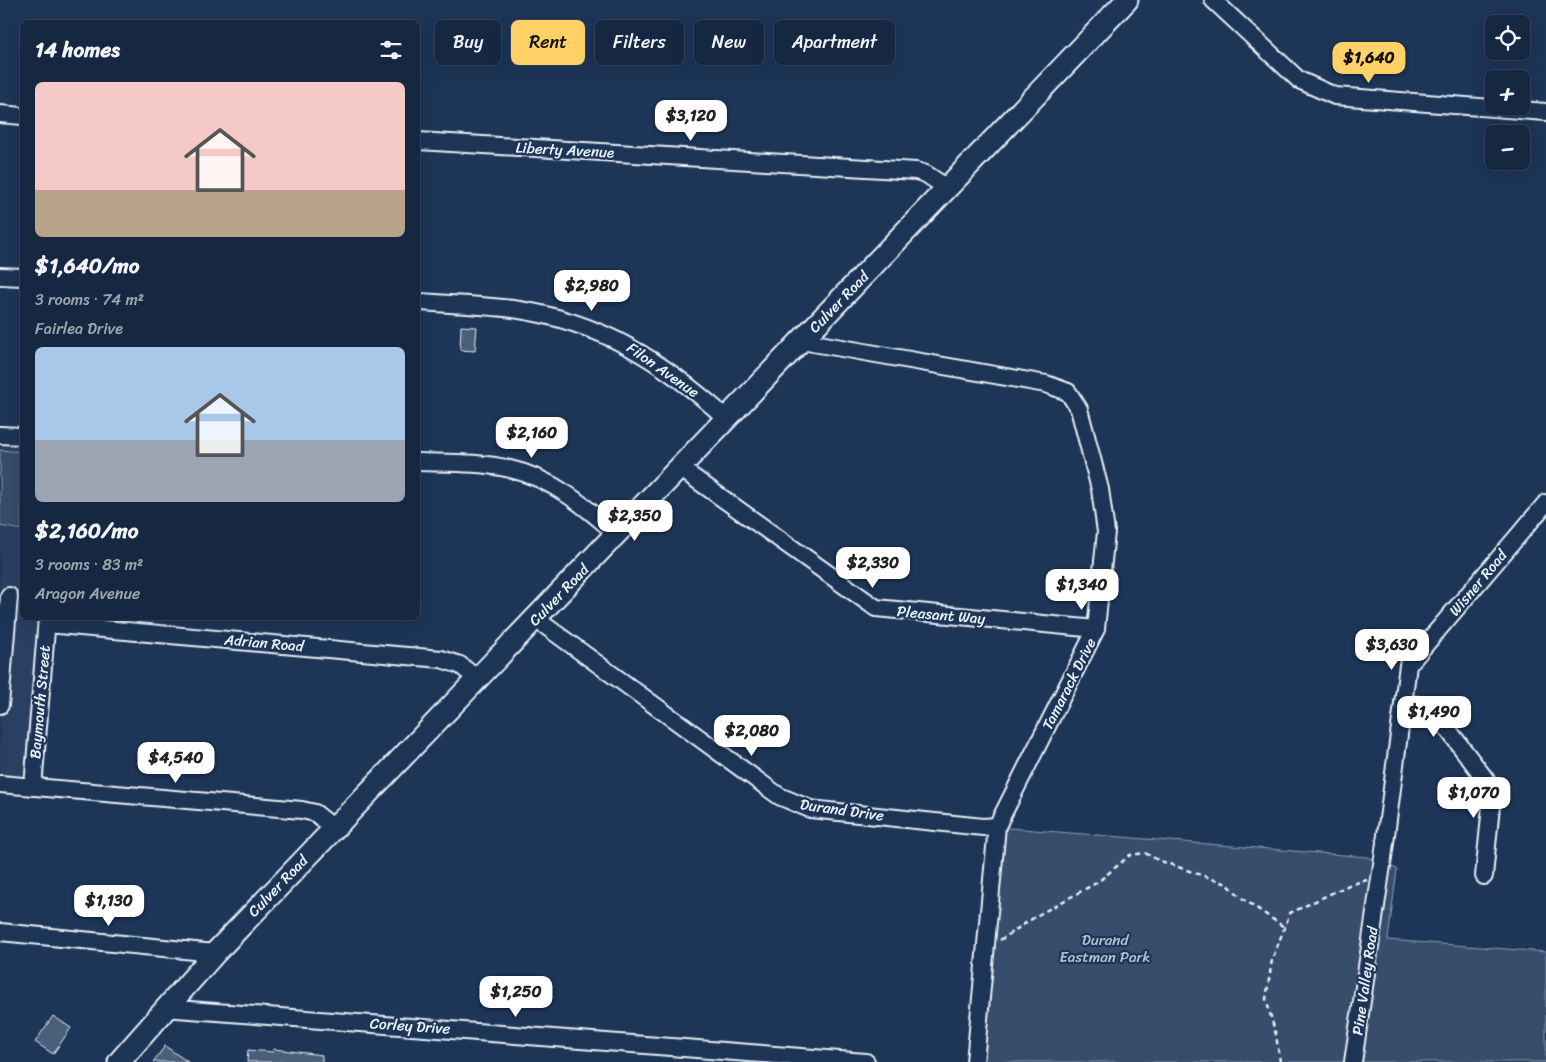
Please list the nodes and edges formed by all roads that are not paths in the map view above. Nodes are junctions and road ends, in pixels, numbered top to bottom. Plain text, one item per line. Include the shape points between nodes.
1 (1127, 0) edge
2 (1213, 0) edge
3 (1546, 112) edge
4 (0, 114) edge
5 (20, 116) edge
6 (420, 141) edge
7 (947, 188) junction
8 (0, 276) edge
9 (20, 277) edge
10 (420, 302) edge
11 (802, 341) junction
12 (727, 419) junction
13 (0, 435) edge
14 (20, 436) edge
15 (420, 462) edge
16 (680, 468) junction
17 (1546, 502) edge
18 (617, 534) junction
19 (11, 596) edge
20 (536, 619) junction
21 (47, 621) edge
22 (1096, 629) junction
23 (476, 678) junction
24 (1403, 704) junction
25 (0, 705) edge
26 (0, 784) edge
27 (33, 787) junction
28 (997, 826) junction
29 (334, 828) junction
30 (1484, 876) dead end
31 (1377, 901) joint
32 (0, 932) edge
33 (215, 953) junction
34 (164, 1008) junction
35 (119, 1062) edge
36 (866, 1062) edge
37 (975, 1062) edge
38 (1353, 1062) edge

1 - 7 main road, Culver Road
2 - 3 street via 1299,80 1336,96
4 - 5 street
6 - 7 street, Liberty Avenue via 916,171
7 - 11 main road, Culver Road
8 - 9 street
10 - 12 street, Filon Avenue via 514,309 598,331 652,358 699,393
11 - 12 main road, Culver Road
11 - 22 street, Tamarack Drive via 1046,384 1068,392 1079,409 1100,489 1106,532
12 - 16 main road, Culver Road
13 - 14 street
15 - 18 street via 496,466 525,473 576,500
16 - 18 main road, Culver Road
16 - 22 street, Pleasant Way via 876,608
17 - 24 street, Wisner Road via 1408,665
18 - 20 main road, Culver Road
19 - 25 street
20 - 23 main road, Culver Road
20 - 28 street, Durand Drive via 794,804 810,809
21 - 23 street, Adrian Road via 441,659 460,665
21 - 27 street, Baymouth Street
22 - 28 street, Tamarack Drive
23 - 29 main road, Culver Road
24 - 30 street via 1417,705 1446,727 1486,780 1491,806
24 - 31 street, Wisner Road
26 - 27 street
27 - 29 street via 302,810 320,816
28 - 37 street, Tamarack Drive
29 - 33 main road, Culver Road
31 - 38 street, Pine Valley Road
32 - 33 street
33 - 34 main road, Culver Road
34 - 35 main road, Culver Road
34 - 36 street, Corley Drive

